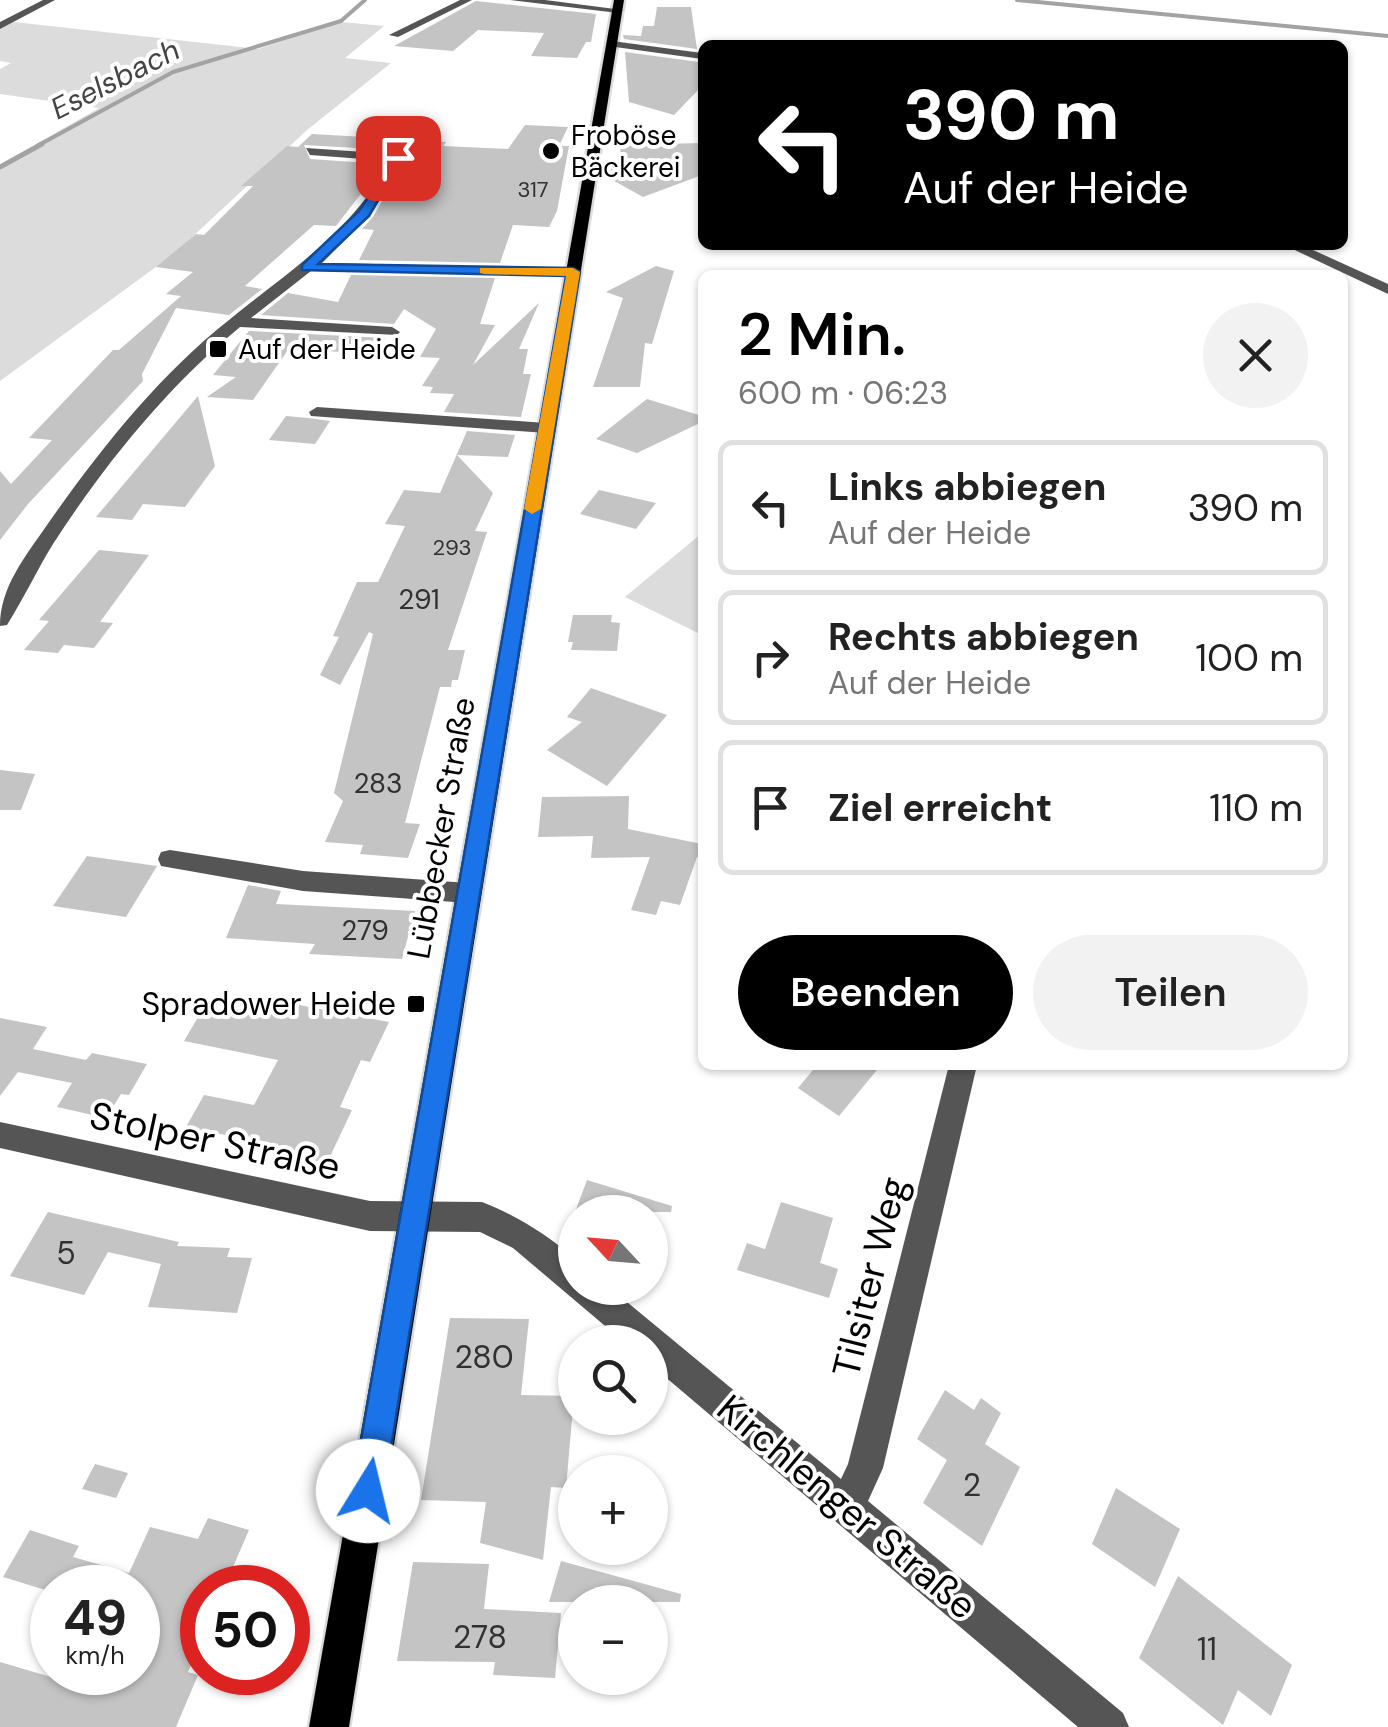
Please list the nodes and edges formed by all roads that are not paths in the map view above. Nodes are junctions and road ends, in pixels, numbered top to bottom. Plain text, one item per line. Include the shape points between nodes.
1 (50, 0) edge
2 (467, 0) edge
3 (515, 0) edge
4 (618, 5) edge
5 (0, 26) edge
6 (394, 35) dead end
7 (612, 44) junction
8 (698, 55) edge
9 (411, 133) dead end
10 (310, 151) dead end
11 (398, 158) junction
12 (1301, 250) edge
13 (306, 268) junction
14 (1344, 270) edge
15 (573, 272) junction
16 (1348, 272) edge
17 (1388, 290) edge
18 (235, 322) junction
19 (392, 332) dead end
20 (317, 412) dead end
21 (546, 428) junction
22 (0, 620) edge
23 (170, 859) dead end
24 (468, 893) junction
25 (962, 1070) edge
26 (0, 1136) edge
27 (414, 1215) junction
28 (558, 1265) edge
29 (606, 1305) edge
30 (846, 1505) junction
31 (329, 1727) edge
32 (1109, 1727) edge

1 - 5 street
2 - 6 street
3 - 4 street
4 - 7 main road, Lübbecker Straße
7 - 8 street
7 - 15 main road, Lübbecker Straße
9 - 11 street
10 - 11 street
11 - 13 street via 364,213
12 - 14 street
13 - 15 street
13 - 18 street
15 - 21 main road, Lübbecker Straße
16 - 17 street
18 - 19 street
18 - 22 street via 158,399 53,526
20 - 21 street
21 - 24 main road, Lübbecker Straße
23 - 24 street via 303,881
24 - 27 main road, Lübbecker Straße
25 - 30 street, Tilsiter Weg via 865,1468
26 - 27 street, Stolper Straße via 370,1216
27 - 28 street via 482,1217 524,1236
27 - 31 main road, Lübbecker Straße
29 - 30 street, Kirchlenger Straße
30 - 32 street, Kirchlenger Straße

